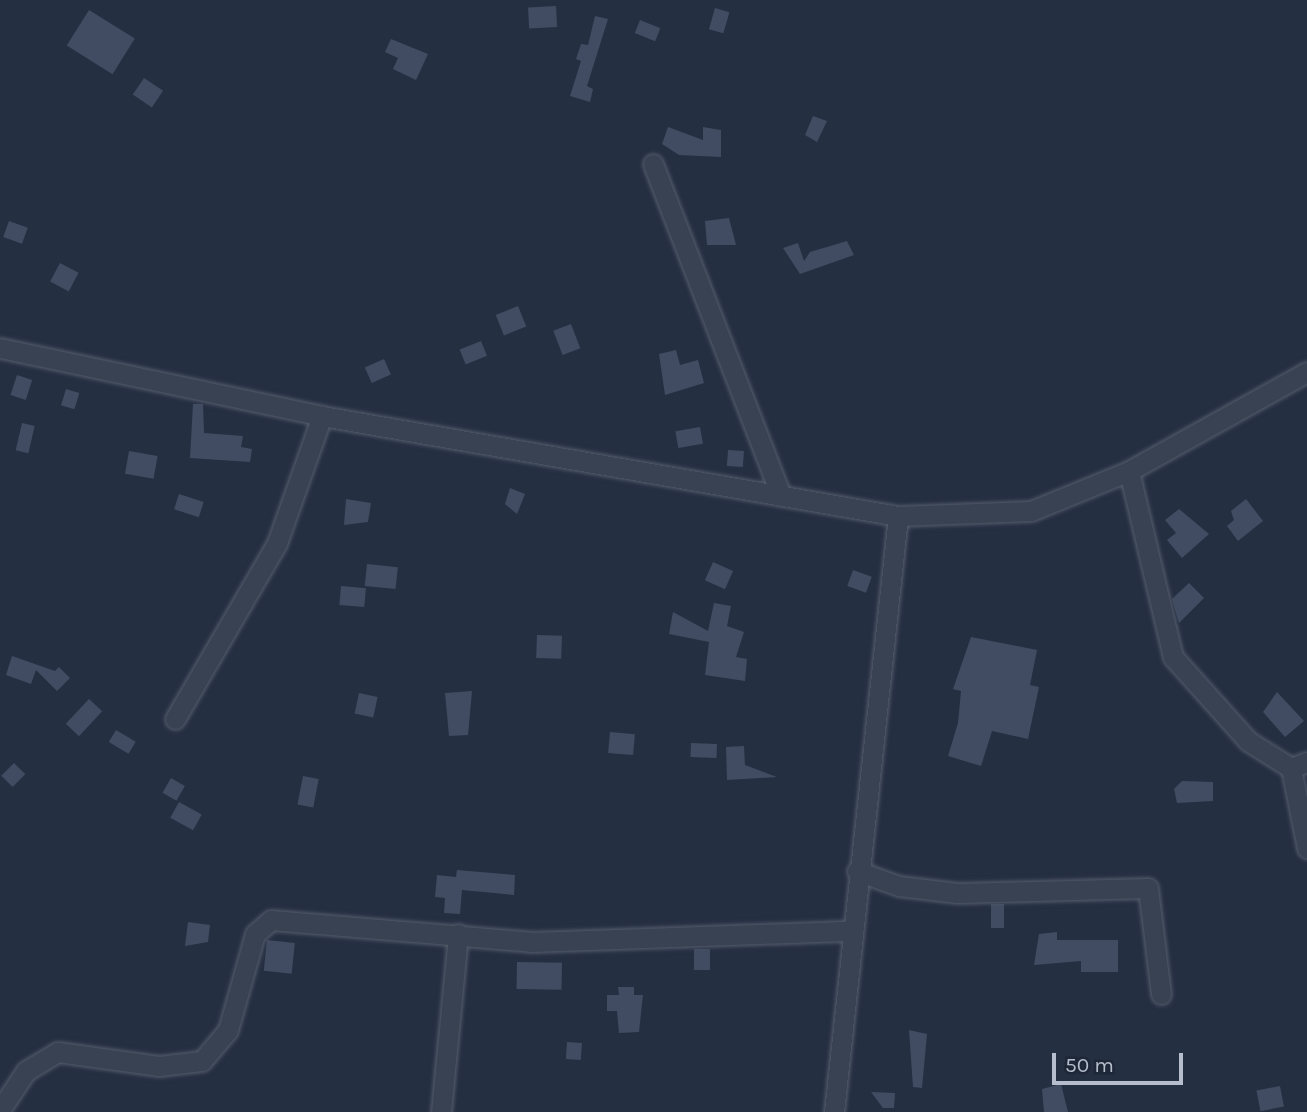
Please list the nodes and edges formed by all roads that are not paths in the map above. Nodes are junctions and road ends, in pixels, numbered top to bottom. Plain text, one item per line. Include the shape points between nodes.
1 (653, 164) dead end
2 (0, 348) edge
3 (1307, 372) edge
4 (322, 416) junction
5 (1129, 471) junction
6 (780, 496) junction
7 (898, 516) junction
8 (176, 719) dead end
9 (1299, 765) edge
10 (1307, 848) edge
11 (857, 871) junction
12 (850, 931) junction
13 (458, 934) junction
14 (1161, 995) dead end
15 (0, 1110) edge
16 (440, 1112) edge
17 (834, 1112) edge

1 - 6 street
2 - 4 street
3 - 5 street
4 - 6 street
4 - 8 street via 277,544
5 - 7 street via 1031,511
5 - 9 street via 1173,657 1248,741
6 - 7 street
7 - 11 street
9 - 10 street
11 - 12 street
11 - 14 street via 899,886 958,893 1148,888
12 - 13 street via 531,942
12 - 17 street
13 - 15 street via 271,920 255,934 228,1030 202,1061 159,1066 58,1052 26,1072
13 - 16 street

